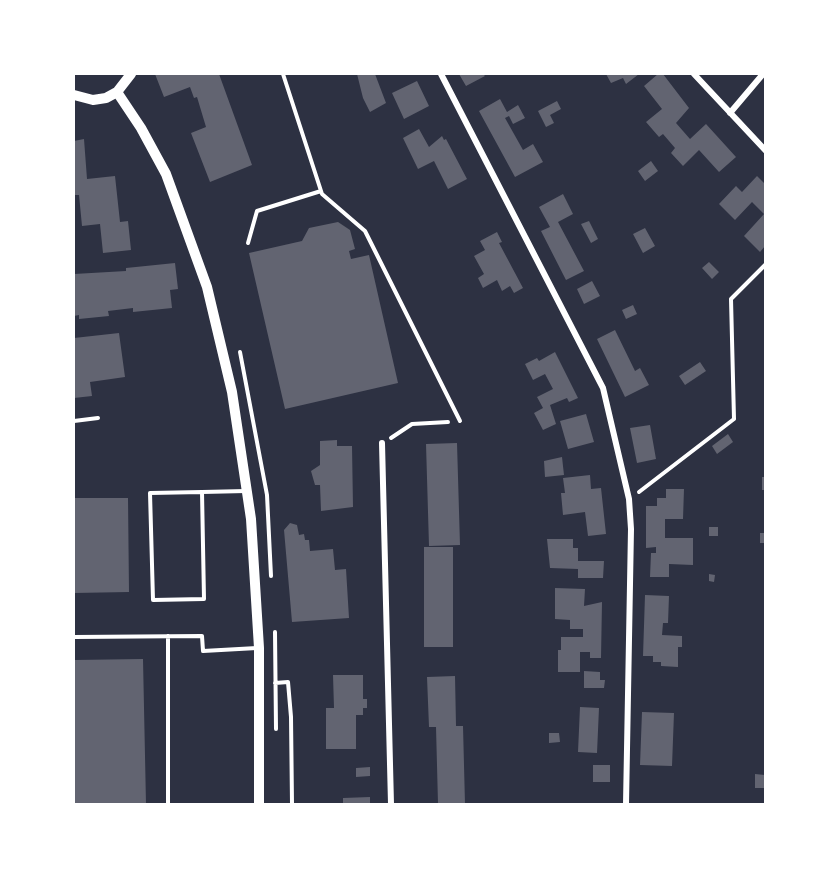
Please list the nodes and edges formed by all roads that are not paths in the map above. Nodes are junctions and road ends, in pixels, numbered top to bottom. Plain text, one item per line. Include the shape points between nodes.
1 (131, 74) edge
2 (283, 74) edge
3 (441, 74) edge
4 (694, 74) edge
5 (763, 74) edge
6 (117, 92) junction
7 (74, 95) edge
8 (730, 113) junction
9 (765, 151) edge
10 (321, 191) junction
11 (248, 243) dead end
12 (460, 421) road end
13 (382, 443) road end
14 (247, 491) junction
15 (202, 492) junction
16 (168, 636) junction
17 (74, 637) edge
18 (259, 648) junction
19 (168, 804) edge
20 (259, 804) edge
21 (391, 804) edge
22 (626, 804) edge

1 - 6 main road
2 - 10 lane
3 - 22 street via 603,388 629,499 631,530
4 - 8 street
5 - 8 street
6 - 7 main road via 93,100
6 - 14 main road via 166,174 207,287 232,392
8 - 9 street
10 - 11 lane via 257,211
10 - 12 lane via 365,231
13 - 21 street
14 - 15 lane
14 - 18 main road
15 - 15 lane via 150,493 153,600 204,599
16 - 17 lane
16 - 18 lane via 202,636 203,651
16 - 19 lane
18 - 20 main road

